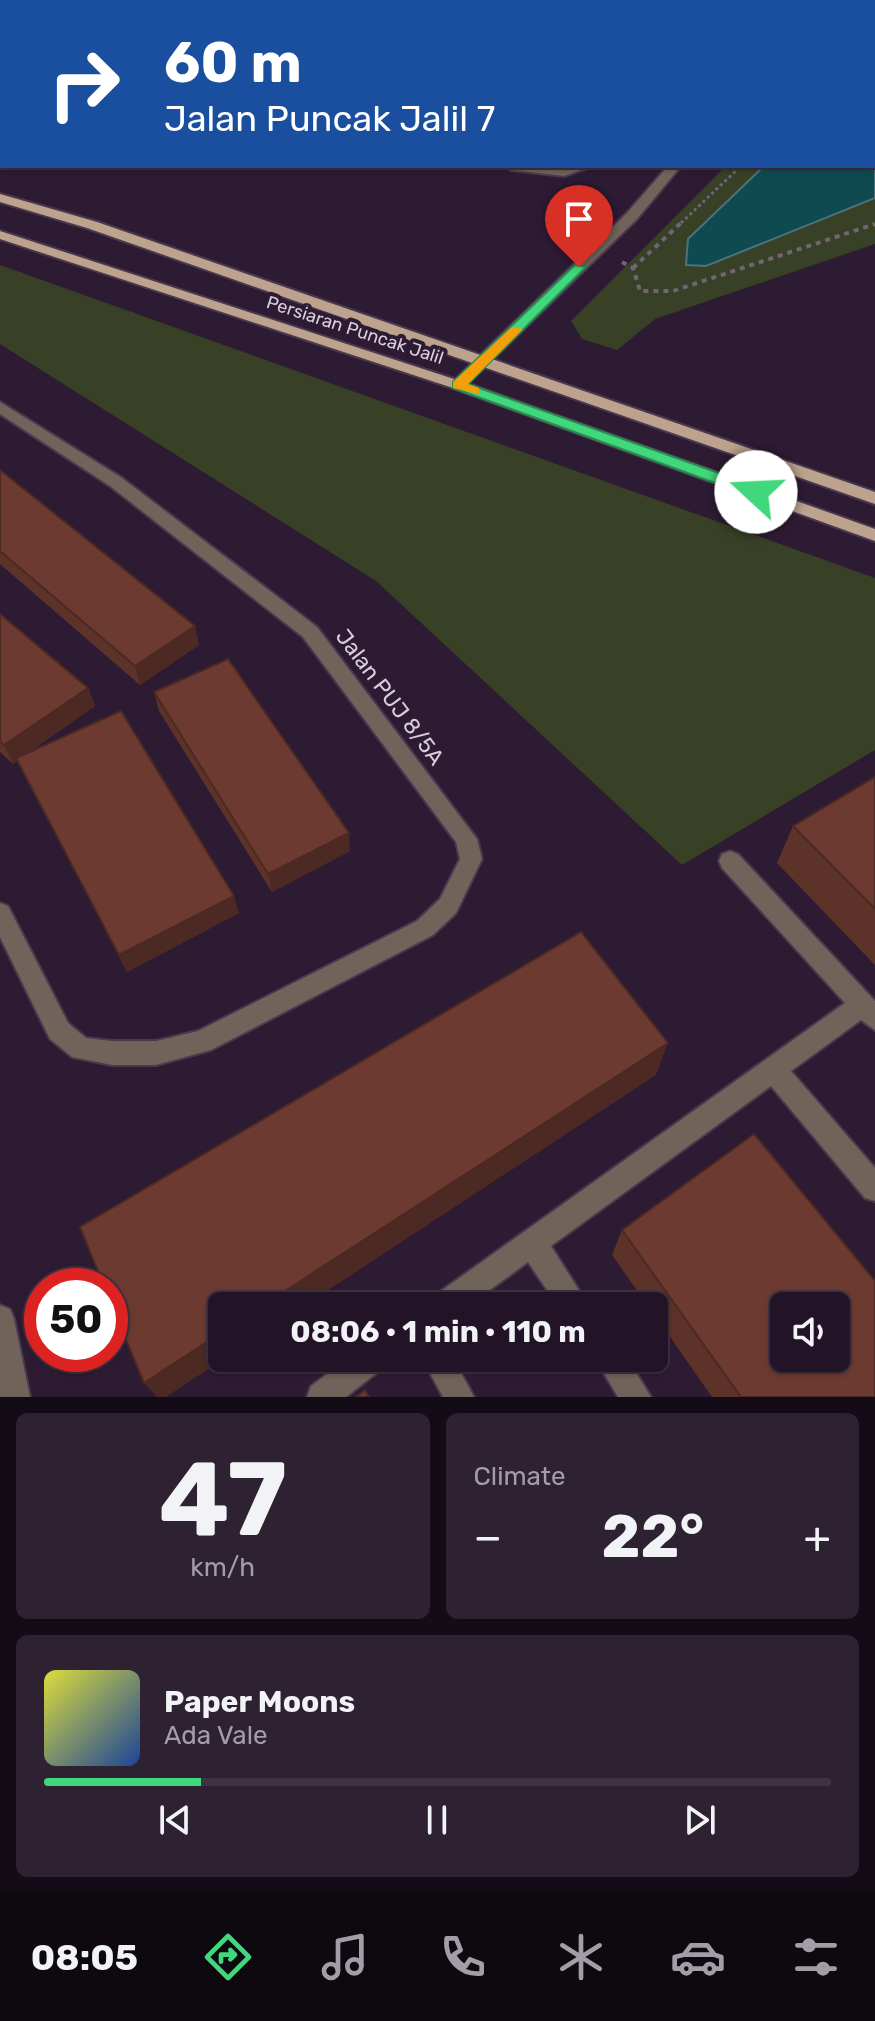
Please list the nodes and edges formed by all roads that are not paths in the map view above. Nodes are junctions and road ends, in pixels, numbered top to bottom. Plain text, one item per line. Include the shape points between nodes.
1 (524, 168) edge
2 (579, 168) edge
3 (673, 168) edge
4 (0, 198) edge
5 (0, 235) edge
6 (484, 361) junction
7 (458, 385) junction
8 (0, 407) edge
9 (875, 498) edge
10 (875, 535) edge
11 (730, 861) dead end
12 (0, 913) edge
13 (869, 1011) edge
14 (773, 1069) junction
15 (875, 1188) edge
16 (532, 1243) junction
17 (464, 1292) edge
18 (565, 1292) edge
19 (0, 1319) edge
20 (355, 1372) edge
21 (445, 1372) edge
22 (619, 1372) edge
23 (15, 1397) edge
24 (322, 1397) edge
25 (459, 1397) edge
26 (636, 1397) edge

1 - 2 street
3 - 6 street via 632,216
4 - 6 main road, Persiaran Puncak Jalil
5 - 7 main road, Persiaran Puncak Jalil
6 - 7 street
6 - 9 main road, Persiaran Puncak Jalil
7 - 10 main road, Persiaran Puncak Jalil
8 - 12 street, Jalan PUJ 8/5A via 116,482 310,632 466,839 471,859 448,906 425,928 202,1042 156,1053 81,1049 59,1031
11 - 13 street
13 - 14 street
14 - 15 street
14 - 16 street
16 - 17 street
16 - 18 street
19 - 23 street
20 - 24 street
21 - 25 street
22 - 26 street

